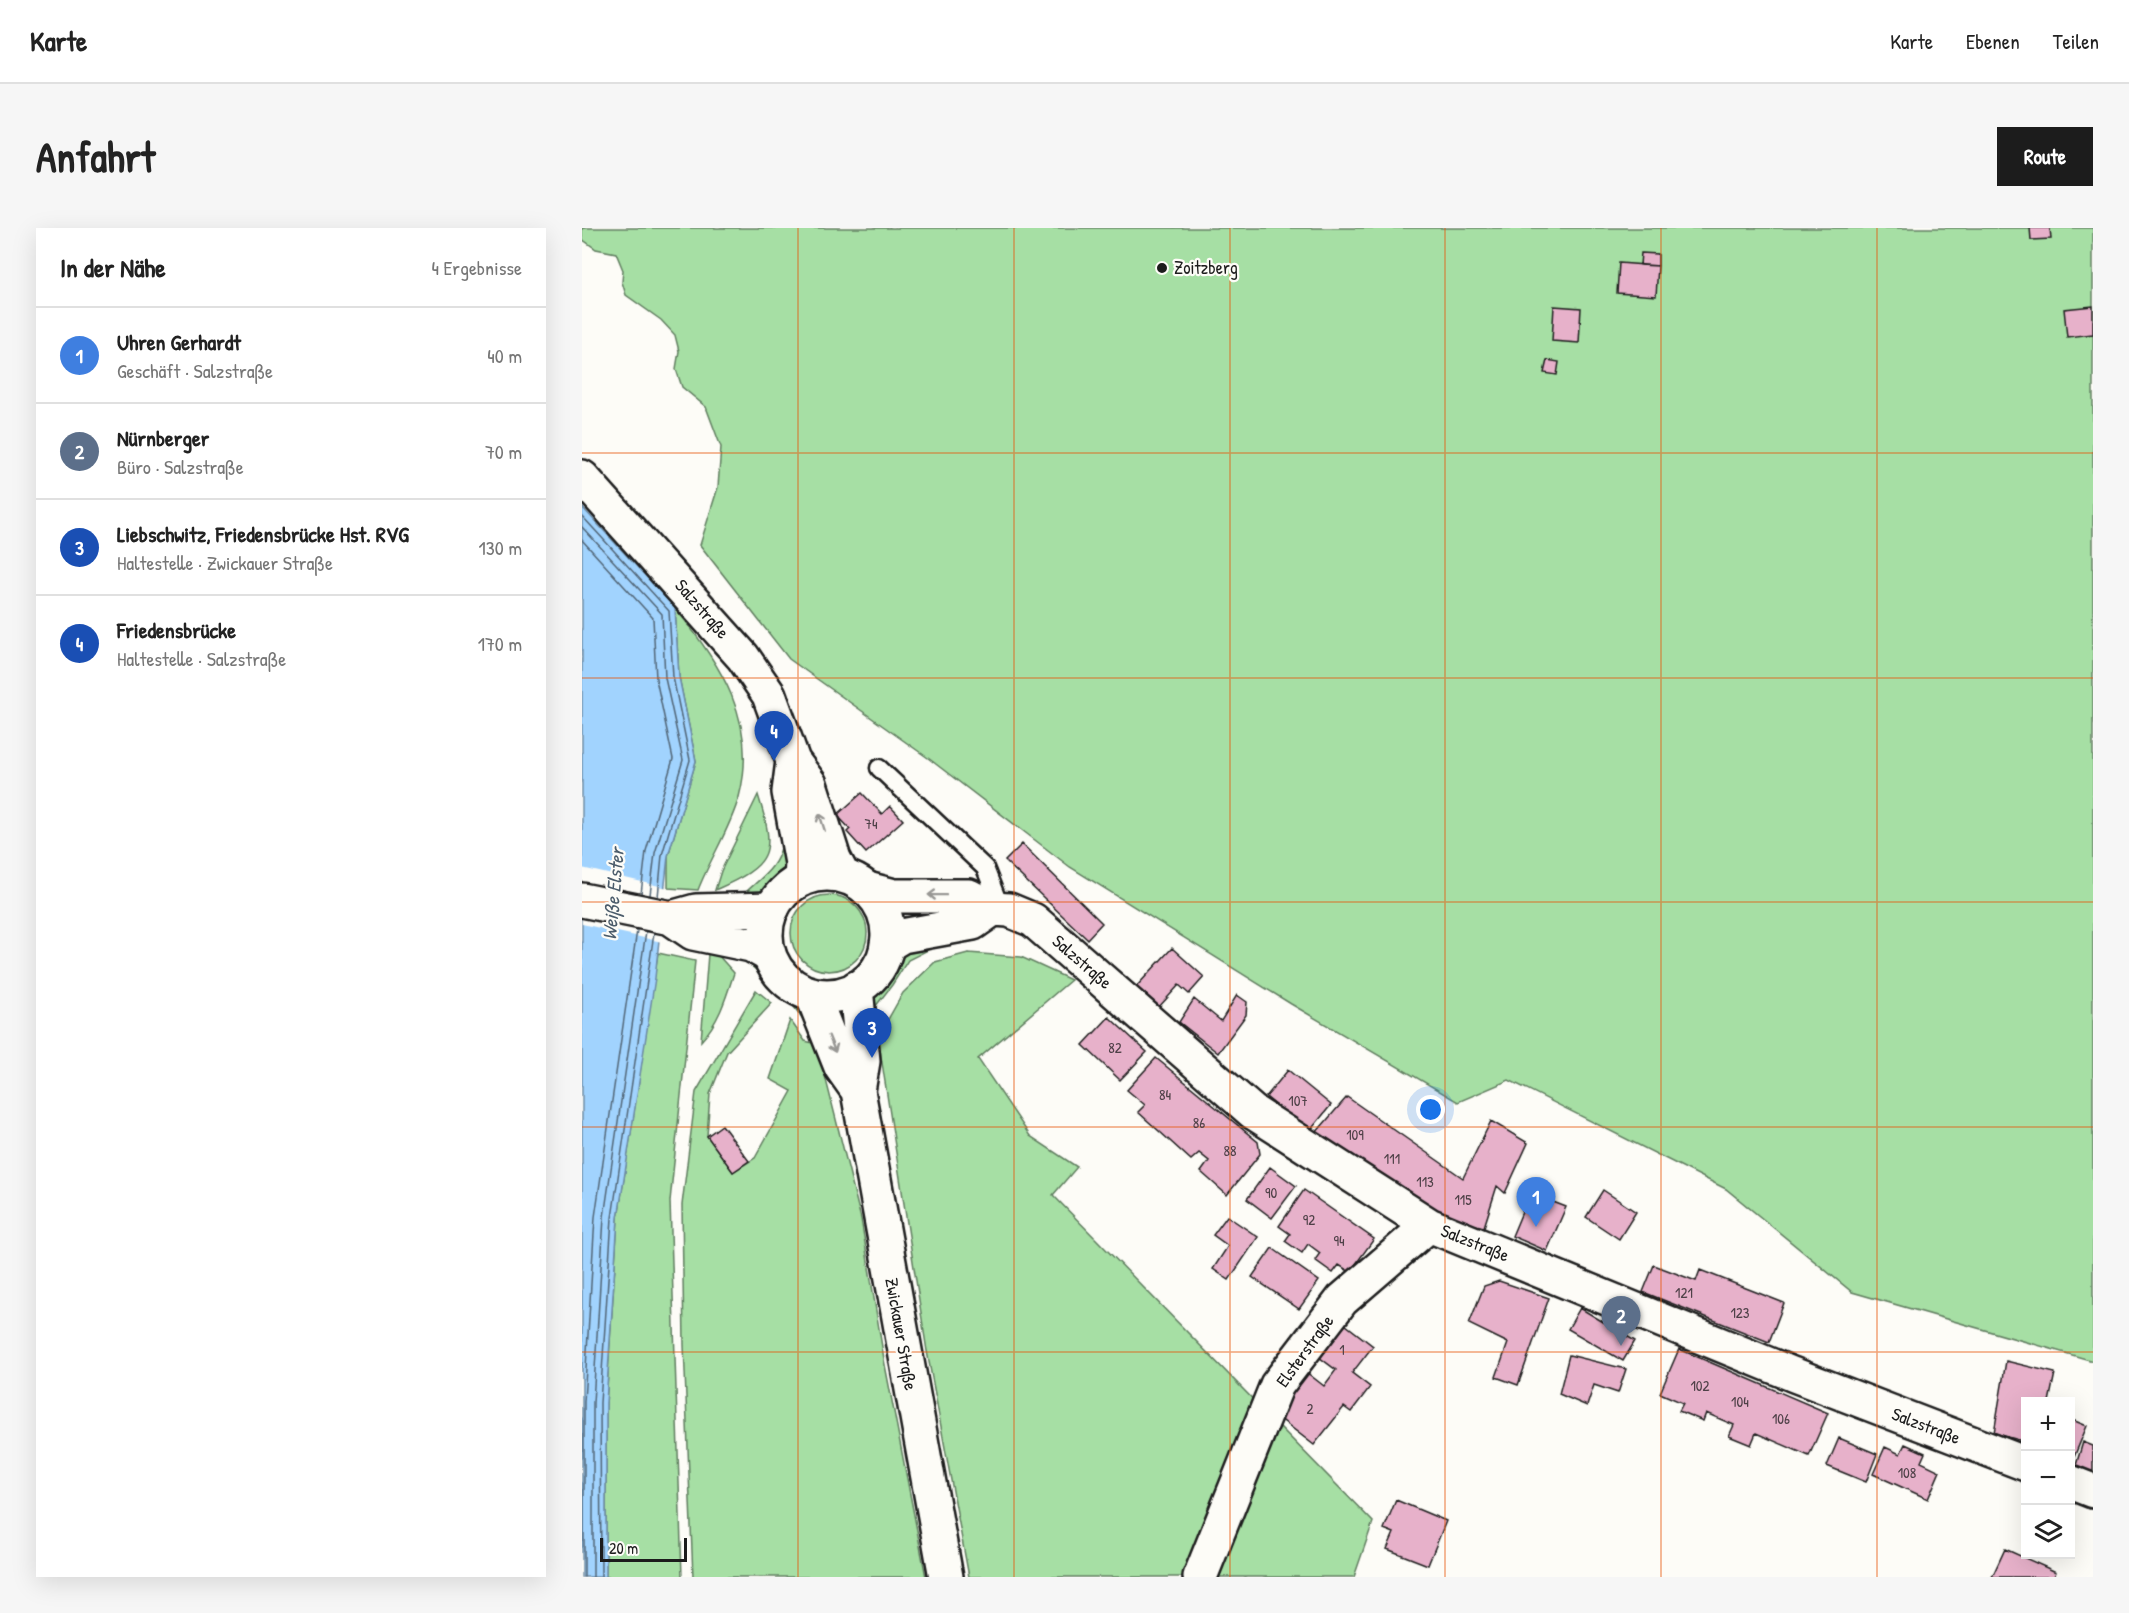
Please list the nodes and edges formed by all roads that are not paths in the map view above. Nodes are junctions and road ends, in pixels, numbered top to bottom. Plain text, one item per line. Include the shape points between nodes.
1 (582, 477) edge
2 (793, 761) junction
3 (879, 768) dead end
4 (801, 880) junction
5 (855, 883) junction
6 (582, 900) edge
7 (772, 909) junction
8 (997, 909) junction
9 (720, 925) junction
10 (887, 945) junction
11 (769, 955) junction
12 (856, 988) junction
13 (812, 994) junction
14 (858, 1091) junction
15 (1429, 1225) junction
16 (2021, 1462) edge
17 (2075, 1484) edge
18 (2093, 1491) edge
19 (946, 1577) edge
20 (1200, 1577) edge

1 - 2 street, Salzstraße via 743,657 769,695
2 - 4 street, Salzstraße via 789,792 802,863
5 -> 2 street, Salzstraße via 834,859 810,784
3 - 8 lane via 985,868
4 - 5 street via 824,874
4 - 7 street via 781,895
8 -> 5 street, Salzstraße via 969,896 894,896
5 - 10 street via 884,915
6 - 9 street via 671,918 693,933
7 - 9 street
7 - 11 street via 767,926
8 - 10 street via 972,923 902,936
8 - 15 street, Salzstraße via 1033,920 1253,1112
9 - 11 street
10 - 12 street via 874,974
11 - 13 street via 786,980
12 - 13 street via 835,995
12 - 14 street, Zwickauer Straße via 863,1061
13 -> 14 street, Zwickauer Straße via 841,1067
14 - 19 street, Zwickauer Straße
15 - 16 street, Salzstraße via 1792,1374
15 - 20 street, Elsterstraße via 1342,1300 1277,1385
17 - 18 street

